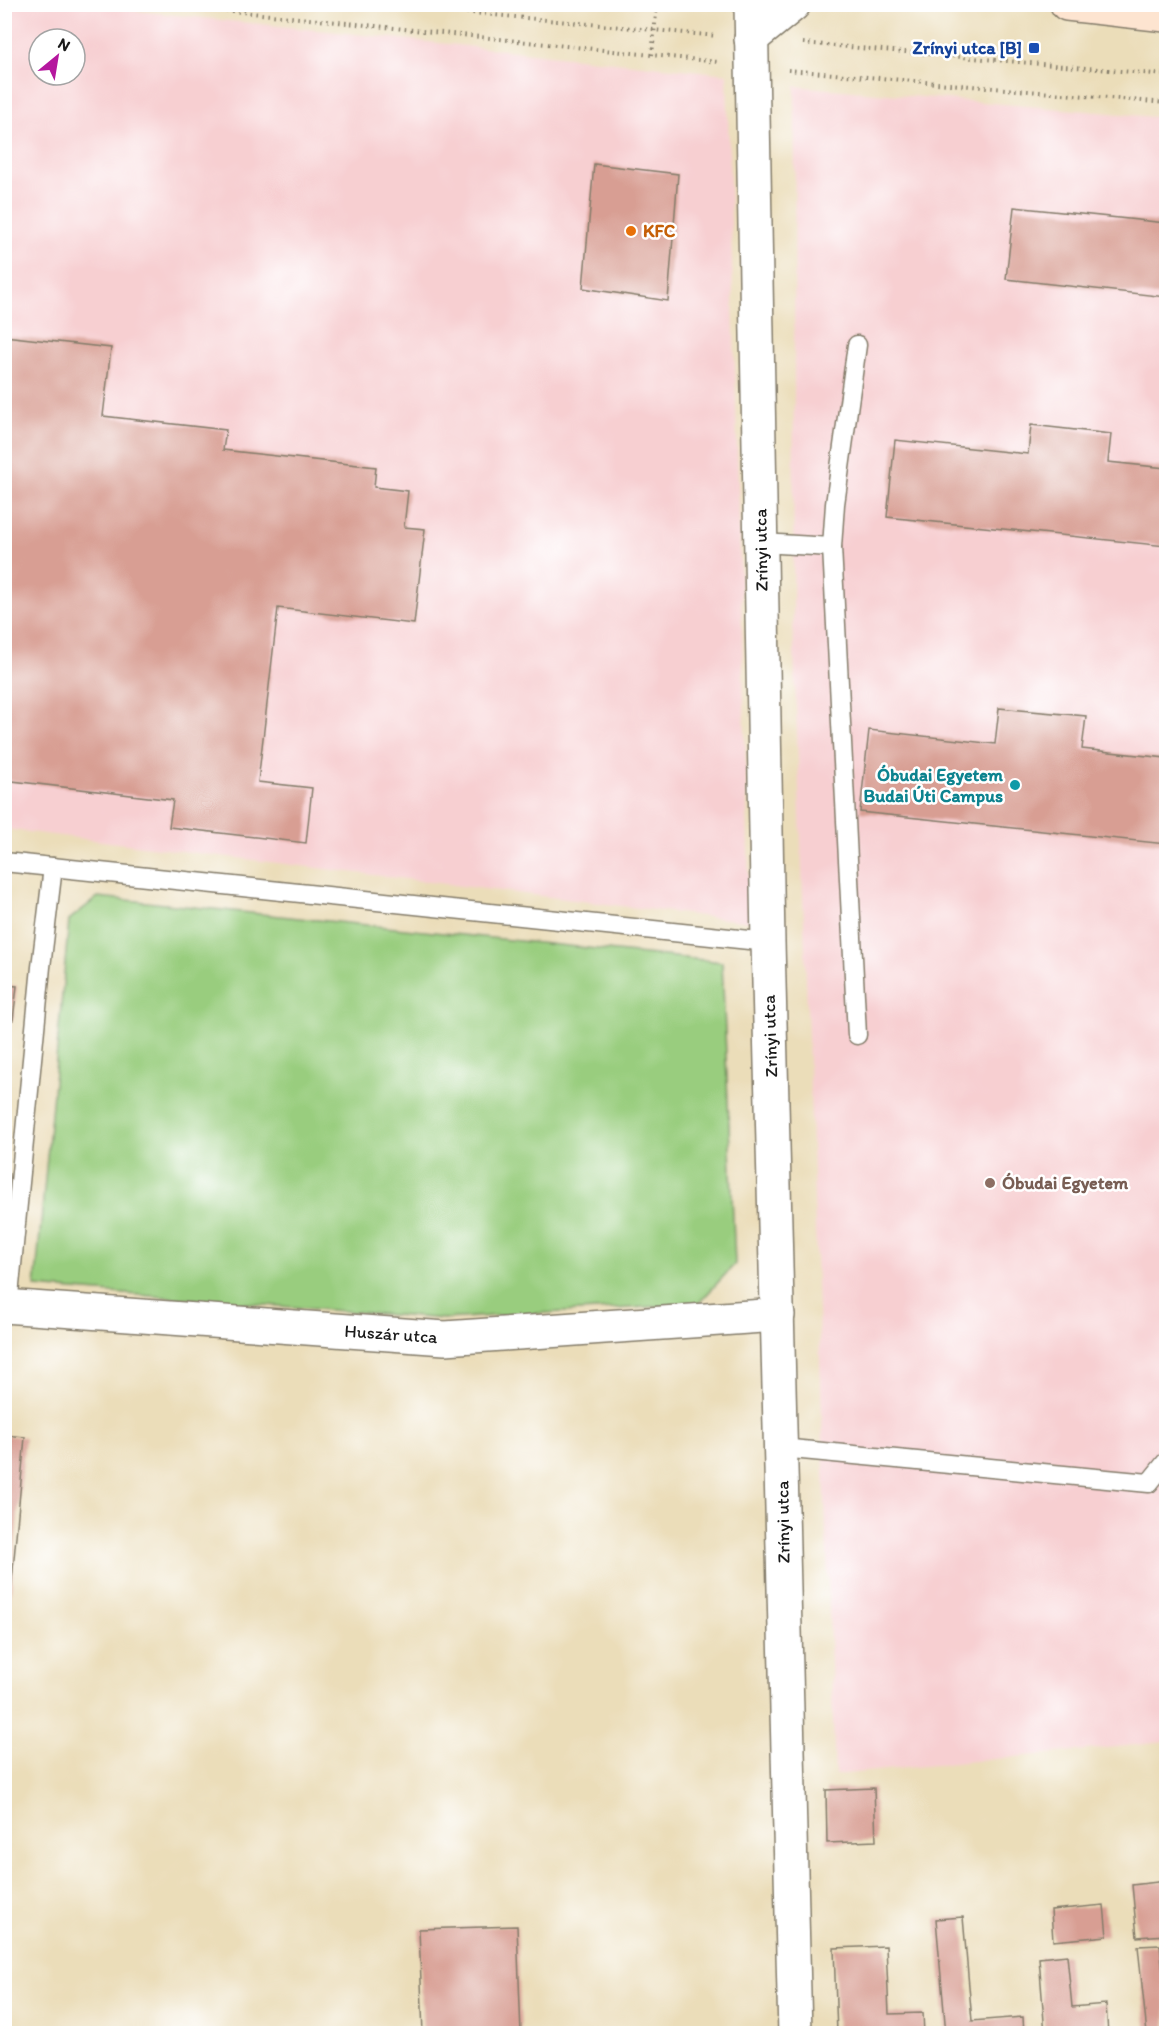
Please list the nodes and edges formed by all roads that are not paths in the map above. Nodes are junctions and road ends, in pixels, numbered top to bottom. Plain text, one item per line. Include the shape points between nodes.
1 (751, 4) edge
2 (794, 4) edge
3 (1067, 4) edge
4 (1167, 15) edge
5 (752, 53) junction
6 (857, 345) dead end
7 (761, 543) junction
8 (832, 547) junction
9 (4, 862) edge
10 (53, 867) junction
11 (768, 942) junction
12 (857, 1035) dead end
13 (6, 1306) edge
14 (778, 1316) junction
15 (781, 1448) junction
16 (1167, 1461) edge
17 (795, 2034) edge

1 - 5 street, Zrínyi utca
2 - 5 street
3 - 4 main road
5 - 7 street, Zrínyi utca
6 - 8 lane
7 - 8 lane
7 - 11 street, Zrínyi utca
8 - 12 lane
9 - 10 lane
10 - 11 lane
10 - 13 lane
11 - 14 street, Zrínyi utca
13 - 14 street, Huszár utca via 445,1338
14 - 15 street, Zrínyi utca
15 - 16 lane via 1149,1483
15 - 17 street, Zrínyi utca

